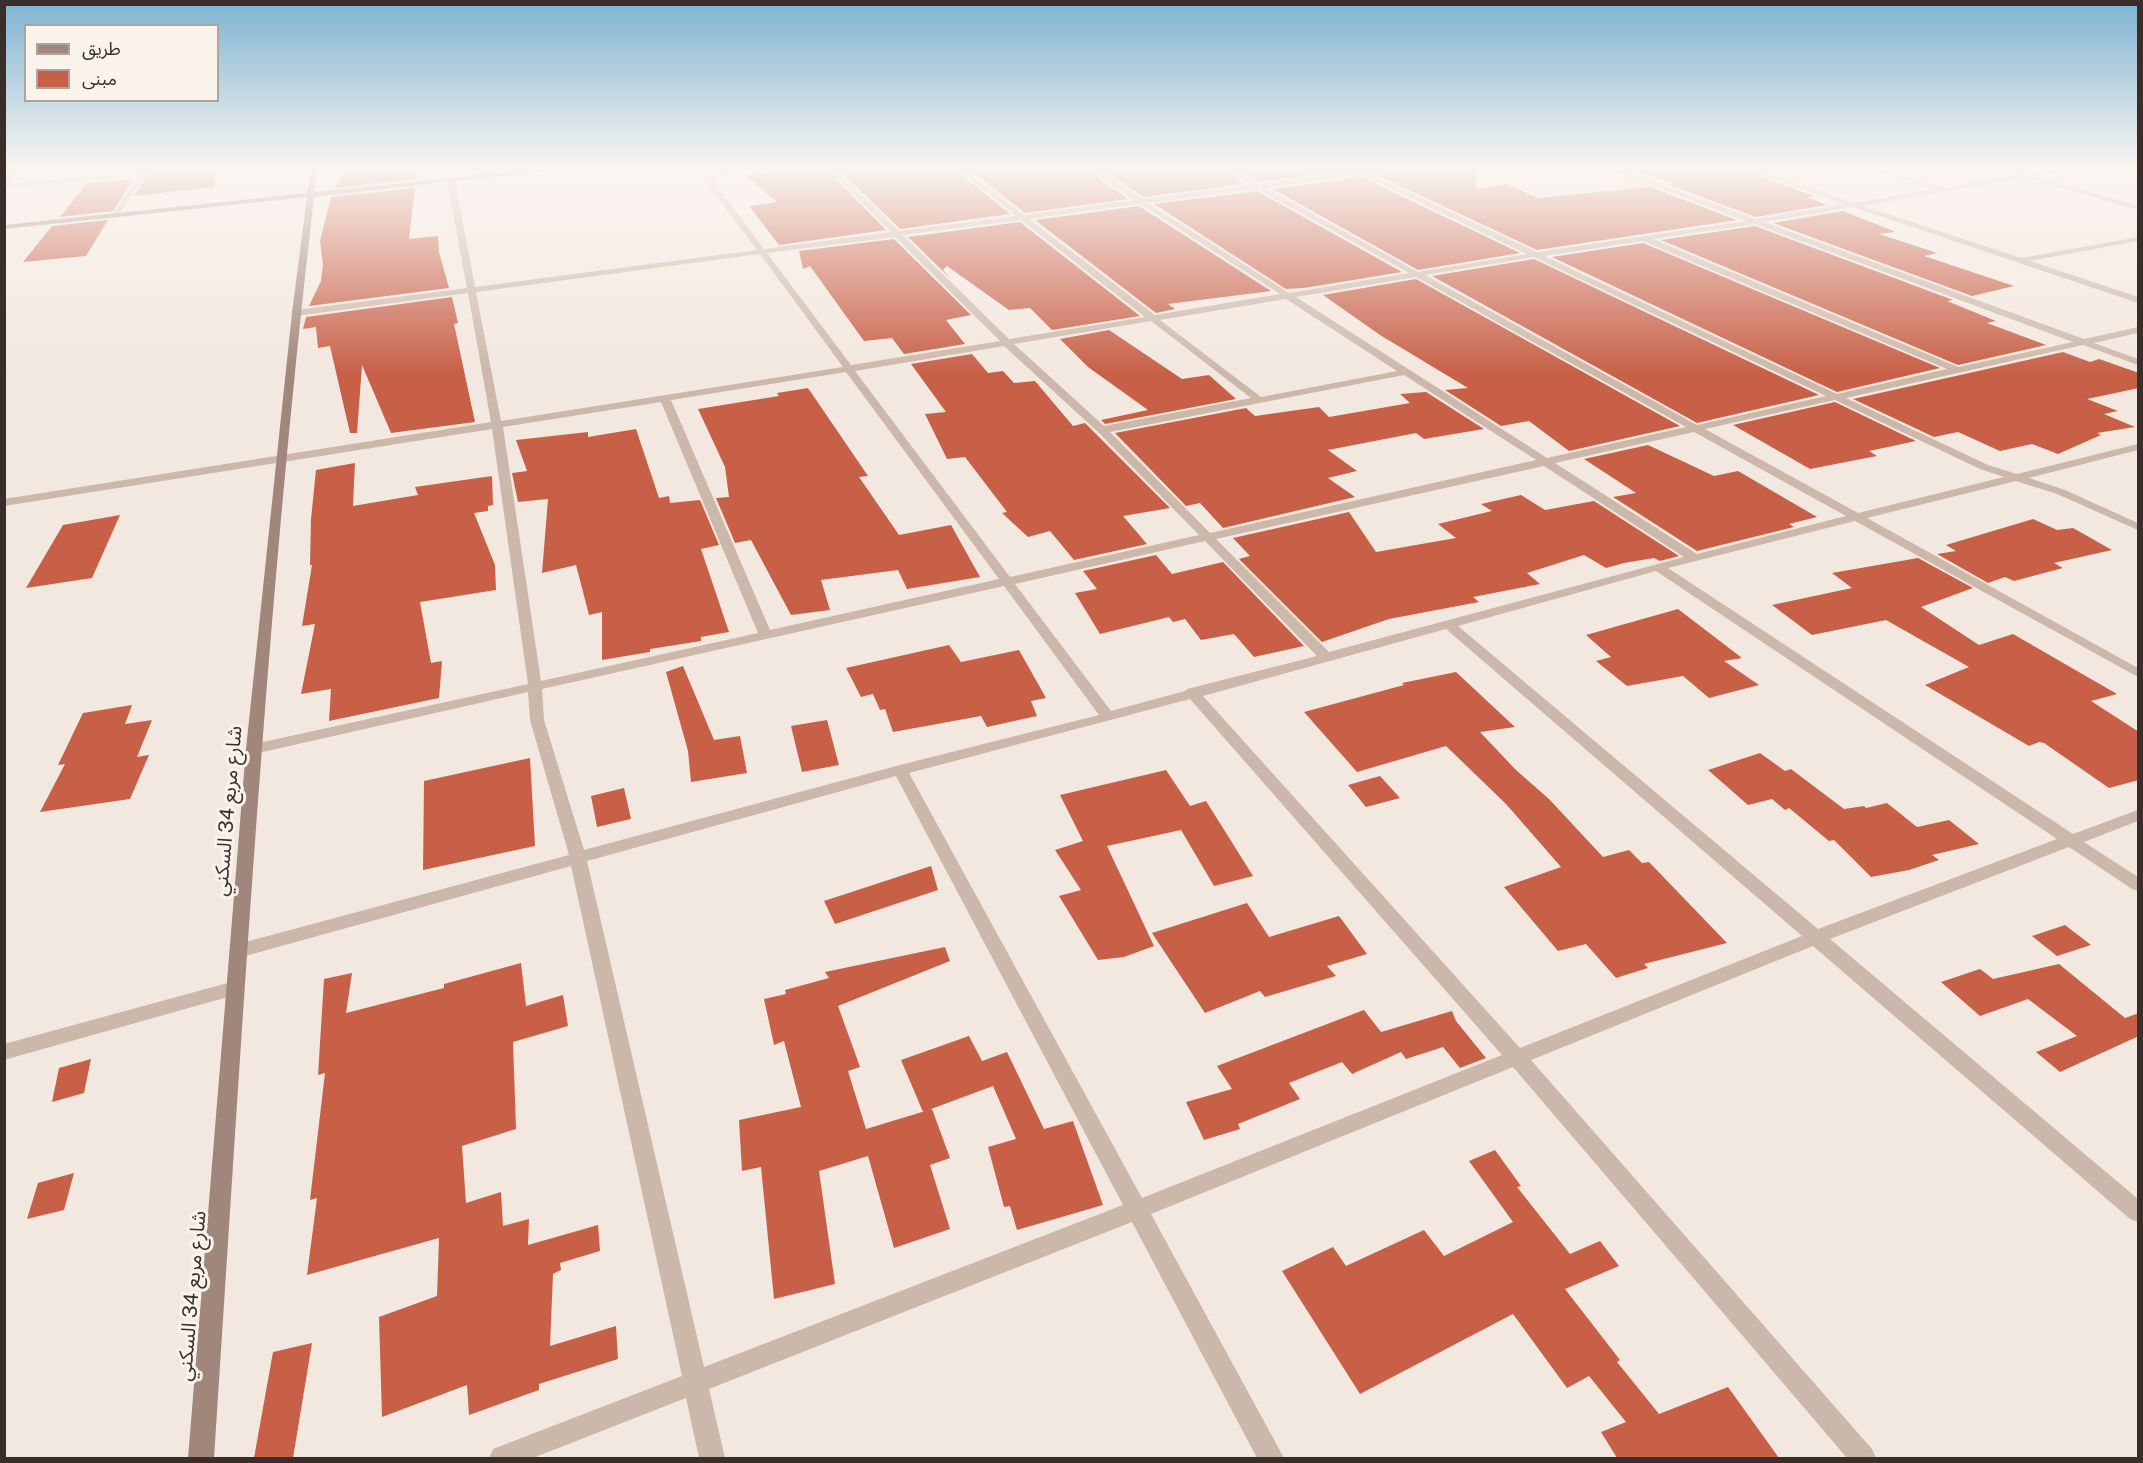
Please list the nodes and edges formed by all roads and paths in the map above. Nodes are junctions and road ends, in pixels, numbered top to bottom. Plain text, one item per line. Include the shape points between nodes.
1 (306, 236) edge
2 (462, 236) edge
3 (750, 236) edge
4 (873, 236) edge
5 (899, 236) edge
6 (1046, 236) edge
7 (1197, 236) edge
8 (1347, 236) edge
9 (1494, 236) edge
10 (1662, 236) edge
11 (1793, 236) edge
12 (1950, 236) edge
13 (1645, 239) junction
14 (2139, 239) edge
15 (762, 252) junction
16 (1533, 255) junction
17 (2021, 260) junction
18 (1416, 275) junction
19 (472, 289) junction
20 (1291, 296) junction
21 (2139, 300) edge
22 (297, 313) junction
23 (1151, 318) junction
24 (2139, 330) edge
25 (2083, 341) junction
26 (1006, 342) junction
27 (2139, 362) edge
28 (847, 369) junction
29 (1957, 370) junction
30 (1406, 372) junction
31 (1834, 397) junction
32 (665, 398) junction
33 (1259, 400) junction
34 (497, 425) junction
35 (1696, 428) junction
36 (1102, 430) junction
37 (2139, 447) edge
38 (283, 459) junction
39 (1547, 461) junction
40 (2014, 478) junction
41 (4, 503) edge
42 (1857, 516) junction
43 (2139, 526) edge
44 (1208, 537) junction
45 (1695, 558) junction
46 (1658, 567) junction
47 (1009, 583) junction
48 (1448, 624) junction
49 (766, 636) junction
50 (1325, 656) junction
51 (2139, 673) edge
52 (535, 685) junction
53 (1192, 692) junction
54 (1108, 717) junction
55 (254, 749) junction
56 (900, 770) junction
57 (2139, 815) edge
58 (2073, 842) junction
59 (578, 857) junction
60 (2139, 885) edge
61 (1814, 938) junction
62 (238, 951) junction
63 (235, 988) junction
64 (4, 1052) edge
65 (1516, 1057) junction
66 (1137, 1210) junction
67 (2139, 1212) edge
68 (696, 1382) junction
69 (201, 1458) edge
70 (502, 1458) edge
71 (712, 1458) edge
72 (1271, 1458) edge
73 (1863, 1458) edge

1 - 22 street, شارع مربع 34 السكني
2 - 19 street
3 - 15 street
4 - 15 street
5 - 26 street
6 - 23 street
7 - 20 street
8 - 18 street
9 - 16 street
10 - 13 street
11 - 25 street
12 - 17 street
13 - 16 street
13 - 29 street
14 - 17 street
15 - 19 street
15 - 28 street
16 - 18 street
16 - 31 street
17 - 21 street
18 - 20 street
18 - 35 street
19 - 22 street
19 - 34 street
20 - 23 street
20 - 30 street
22 - 38 street, شارع مربع 34 السكني
23 - 26 street
23 - 33 street
24 - 25 street
25 - 27 street
25 - 29 street
26 - 28 street
26 - 36 street
28 - 32 street
28 - 47 street
29 - 31 street
30 - 33 street
30 - 39 street
31 - 35 street
31 - 40 street
32 - 34 street
32 - 49 street
33 - 36 street
34 - 38 street
34 - 52 street
35 - 39 street
35 - 42 street
36 - 44 street
37 - 40 street
38 - 41 street
38 - 55 street, شارع مربع 34 السكني
39 - 44 street
39 - 45 street
40 - 42 street
40 - 43 street via 2061,492
42 - 45 street
42 - 51 street
44 - 47 street
44 - 50 street
45 - 46 street
46 - 48 street
46 - 58 street
47 - 49 street
47 - 54 street
48 - 50 street
48 - 61 street
49 - 52 street
50 - 53 street
52 - 55 street
52 - 59 street via 537,720
53 - 54 street
53 - 65 street
54 - 56 street
55 - 62 street, شارع مربع 34 السكني
56 - 59 street
56 - 66 street
57 - 58 street
58 - 60 street
58 - 61 street
59 - 62 street
59 - 68 street
61 - 65 street
61 - 67 street
62 - 63 street, شارع مربع 34 السكني
63 - 64 street
63 - 69 street, شارع مربع 34 السكني
65 - 66 street
65 - 73 street
66 - 68 street
66 - 72 street
68 - 70 street
68 - 71 street

